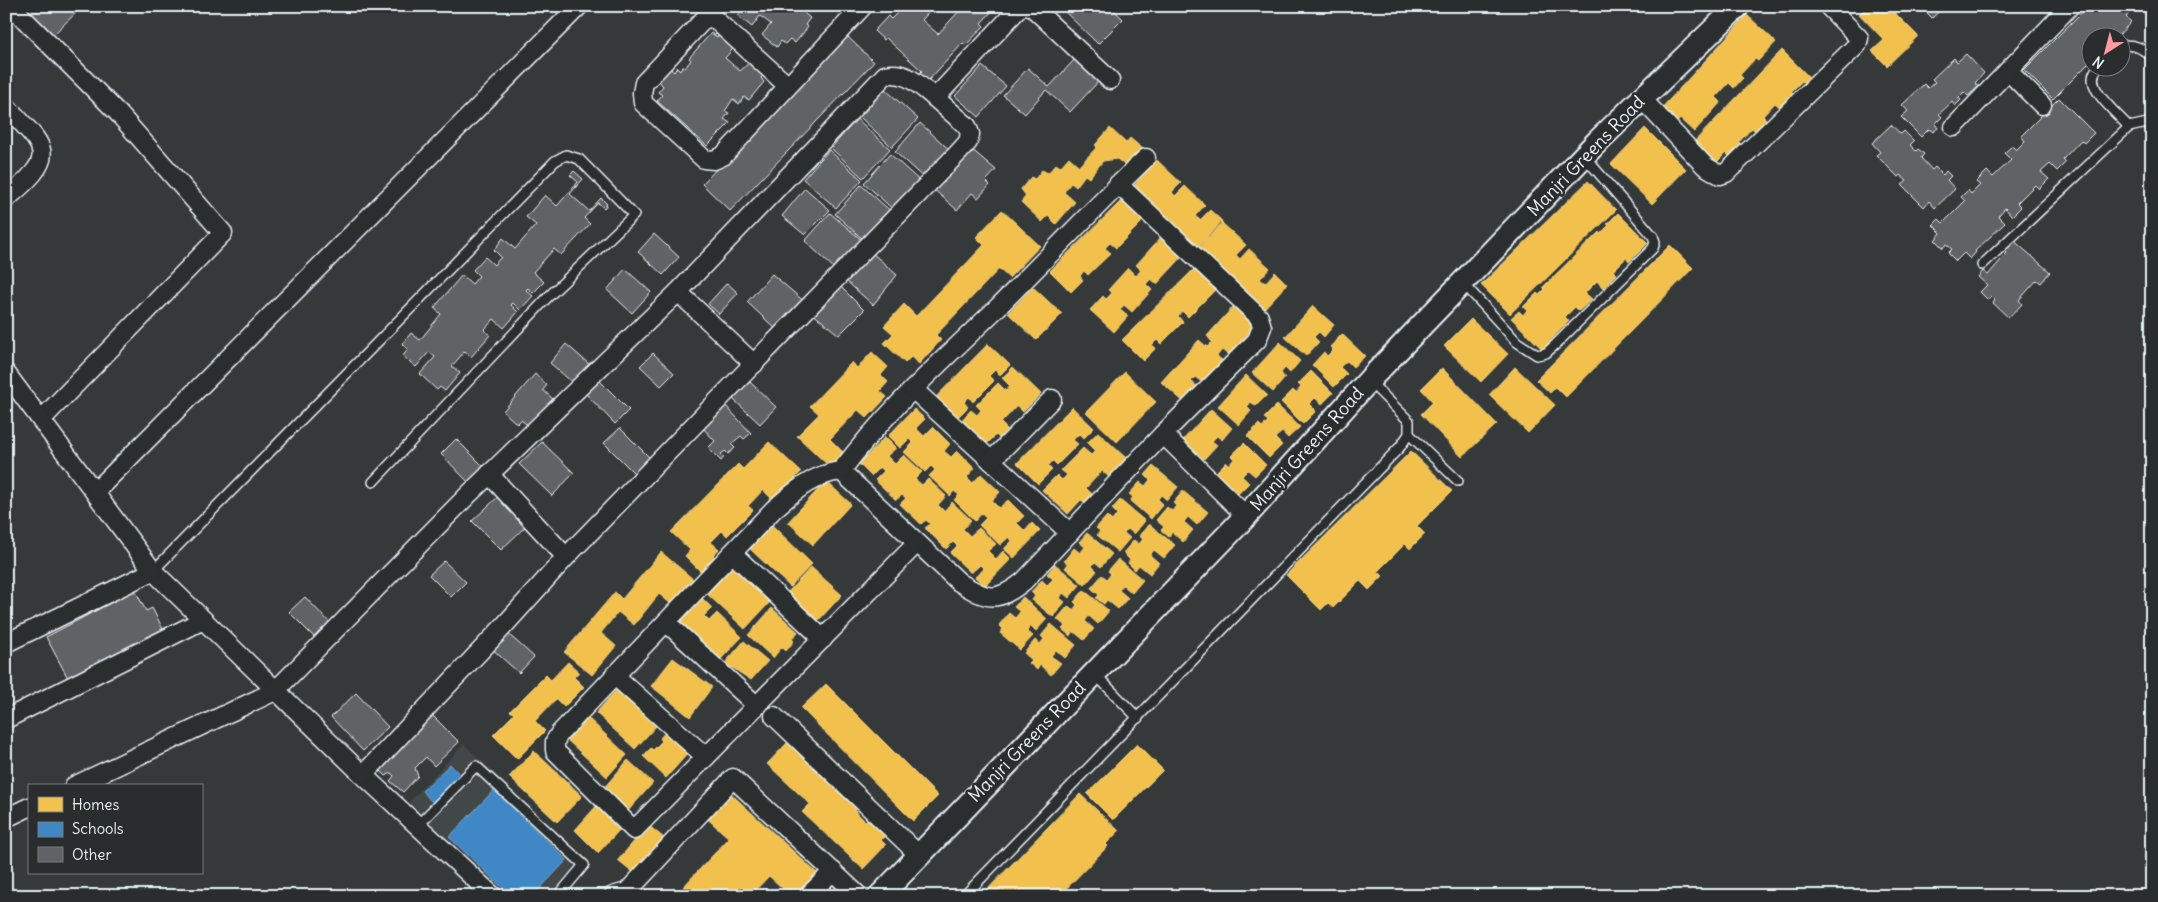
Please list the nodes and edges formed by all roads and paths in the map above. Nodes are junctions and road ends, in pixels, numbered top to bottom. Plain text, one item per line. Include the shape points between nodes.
1 (10, 6) edge
2 (579, 6) edge
3 (863, 6) edge
4 (1021, 6) edge
5 (1031, 6) edge
6 (1738, 6) edge
7 (1828, 6) edge
8 (2070, 6) edge
9 (713, 10) edge
10 (2130, 44) edge
11 (2152, 57) edge
12 (2008, 71) junction
13 (2092, 78) edge
14 (1110, 80) dead end
15 (788, 86) junction
16 (935, 98) junction
17 (1641, 98) junction
18 (2042, 105) dead end
19 (6, 106) edge
20 (2152, 122) edge
21 (1954, 127) dead end
22 (2129, 127) junction
23 (1584, 156) junction
24 (1146, 158) dead end
25 (1118, 184) junction
26 (6, 199) edge
27 (1982, 265) dead end
28 (1464, 284) junction
29 (678, 292) junction
30 (754, 364) junction
31 (6, 373) edge
32 (1369, 380) junction
33 (913, 389) junction
34 (1052, 399) dead end
35 (41, 420) junction
36 (1163, 434) junction
37 (1409, 434) junction
38 (991, 461) junction
39 (841, 471) junction
40 (489, 474) junction
41 (1458, 481) dead end
42 (373, 482) dead end
43 (94, 492) junction
44 (1246, 516) junction
45 (1070, 533) junction
46 (917, 543) junction
47 (732, 553) junction
48 (566, 557) junction
49 (153, 571) junction
50 (203, 620) junction
51 (666, 622) junction
52 (823, 639) junction
53 (6, 643) edge
54 (1094, 673) junction
55 (614, 675) junction
56 (275, 691) junction
57 (757, 706) junction
58 (774, 716) dead end
59 (1138, 718) junction
60 (6, 719) edge
61 (706, 757) junction
62 (363, 775) junction
63 (78, 784) edge
64 (28, 807) edge
65 (6, 818) edge
66 (417, 826) junction
67 (919, 855) junction
68 (833, 871) junction
69 (493, 896) edge
70 (558, 896) edge
71 (613, 896) edge
72 (808, 896) edge
73 (859, 896) edge
74 (880, 896) edge
75 (964, 896) edge

1 - 35 street via 118,113 223,233
2 - 43 street
3 - 15 street
4 - 16 street
5 - 14 street
6 - 17 street, Manjri Greens Road
7 - 17 street via 1854,31 1858,45 1726,173 1720,174 1705,166
8 - 12 street
9 - 15 street
9 - 15 street via 644,83 643,103 704,159 714,160 724,156
10 - 11 lane
12 - 18 street
12 - 21 street
13 - 22 lane via 2094,88
16 - 29 street via 906,76 896,72 885,75
16 - 30 street via 967,126 968,142
17 - 23 street, Manjri Greens Road
19 - 26 street via 38,140 43,153 38,168
20 - 22 lane
22 - 27 lane
23 - 28 street, Manjri Greens Road
23 - 28 lane via 1653,236 1653,248 1555,345 1546,353 1537,355 1517,342
24 - 25 street
25 - 33 street
25 - 36 street via 1259,317 1262,327 1257,340
28 - 32 street, Manjri Greens Road
29 - 30 street
29 - 40 street
30 - 48 street
31 - 35 street
32 - 37 lane via 1409,421
32 - 44 street, Manjri Greens Road
33 - 38 street
33 - 39 street via 860,445
34 - 38 street
35 - 43 street
36 - 44 street
36 - 45 street
37 - 41 lane
37 - 59 lane via 1400,448
38 - 45 street
39 - 46 street
39 - 47 street via 826,473 795,492
40 - 48 street
40 - 56 street
42 - 49 lane via 549,296 634,215 579,159 566,155 555,161
43 - 49 street
44 - 54 street, Manjri Greens Road
45 - 46 street via 1024,581 1008,594 993,598 978,595 959,582
46 - 52 street
47 - 51 street
47 - 52 street
48 - 62 street
49 - 50 street
49 - 53 street
50 - 56 street
50 - 60 street
51 - 55 street
51 - 57 street
52 - 57 street
54 - 59 lane
54 - 67 street, Manjri Greens Road
55 - 61 street
55 - 61 street via 560,733 555,741 555,751 634,830
56 - 62 street
56 - 63 street
57 - 61 street
58 - 67 street
59 - 75 lane
62 - 66 street
64 - 65 street
66 - 69 street
66 - 70 lane via 476,766 584,865
67 - 74 street, Manjri Greens Road
68 - 71 street via 733,778 626,892
68 - 72 street
68 - 73 street

